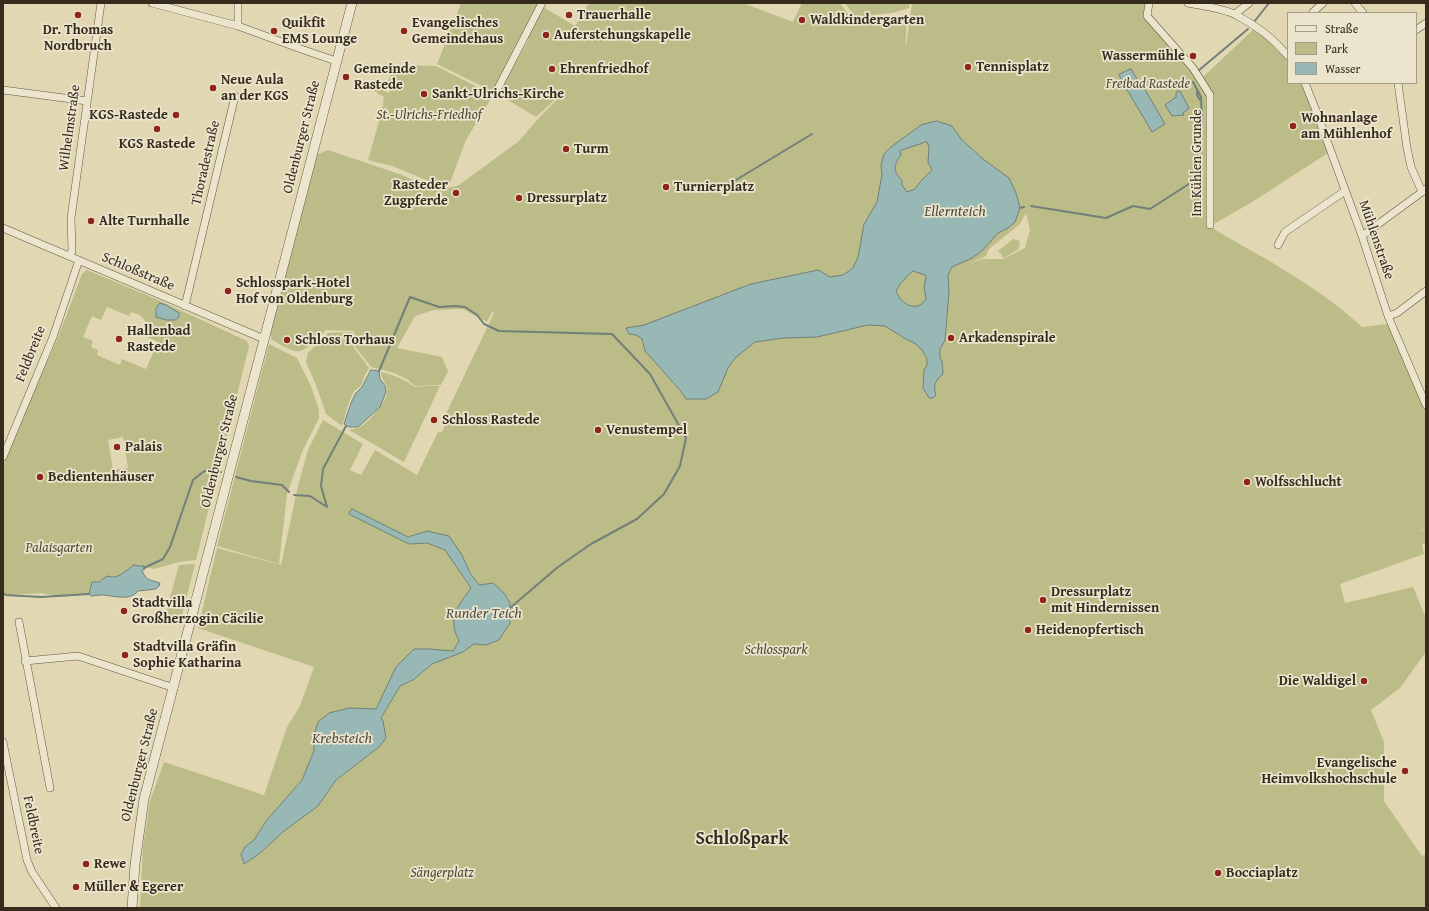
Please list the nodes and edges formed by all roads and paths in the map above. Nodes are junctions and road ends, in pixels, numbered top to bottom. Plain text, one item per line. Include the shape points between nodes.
1 (101, 3) edge
2 (152, 3) edge
3 (238, 3) edge
4 (352, 3) edge
5 (542, 3) edge
6 (1148, 3) edge
7 (1188, 3) edge
8 (1248, 3) edge
9 (1323, 3) edge
10 (1355, 3) edge
11 (1313, 12) dead end
12 (1362, 12) edge
13 (1236, 14) junction
14 (1426, 23) edge
15 (238, 26) junction
16 (1417, 29) edge
17 (1287, 55) edge
18 (336, 61) junction
19 (1304, 84) edge
20 (1398, 84) edge
21 (3, 90) edge
22 (495, 94) dead end
23 (235, 96) dead end
24 (87, 101) junction
25 (1345, 191) junction
26 (1424, 191) edge
27 (1210, 226) dead end
28 (3, 228) edge
29 (1362, 236) junction
30 (1278, 245) dead end
31 (70, 256) junction
32 (79, 260) junction
33 (1426, 291) edge
34 (185, 306) junction
35 (1388, 316) junction
36 (264, 339) junction
37 (1426, 405) edge
38 (3, 457) edge
39 (19, 622) dead end
40 (25, 661) junction
41 (174, 688) junction
42 (3, 742) edge
43 (50, 788) dead end
44 (56, 908) edge
45 (132, 908) edge

1 - 24 street, Wilhelmstraße
2 - 15 street
3 - 15 street
4 - 18 street, Oldenburger Straße
5 - 22 street
6 - 27 street, Im Kühlen Grunde via 1147,16 1193,68 1210,95
7 - 13 street
8 - 13 street
9 - 11 street
10 - 12 street
13 - 17 street via 1264,32
14 - 16 street
15 - 18 street
18 - 36 street, Oldenburger Straße
19 - 25 street, Mühlenstraße
20 - 26 street via 1411,167
21 - 24 street
23 - 34 street, Thoradestraße
24 - 31 street, Wilhelmstraße via 71,218
25 - 29 street, Mühlenstraße
25 - 30 street via 1285,232
26 - 29 street
28 - 31 street, Schloßstraße
29 - 35 street, Mühlenstraße
31 - 32 street, Schloßstraße
32 - 34 street, Schloßstraße
32 - 38 street, Feldbreite via 53,337
33 - 35 street via 1397,313
34 - 36 street, Schloßstraße
35 - 37 street, Mühlenstraße
36 - 41 street, Oldenburger Straße
39 - 40 street
40 - 41 street via 78,656
40 - 43 street
41 - 45 street, Oldenburger Straße via 144,799 134,864
42 - 44 street, Feldbreite via 27,860

